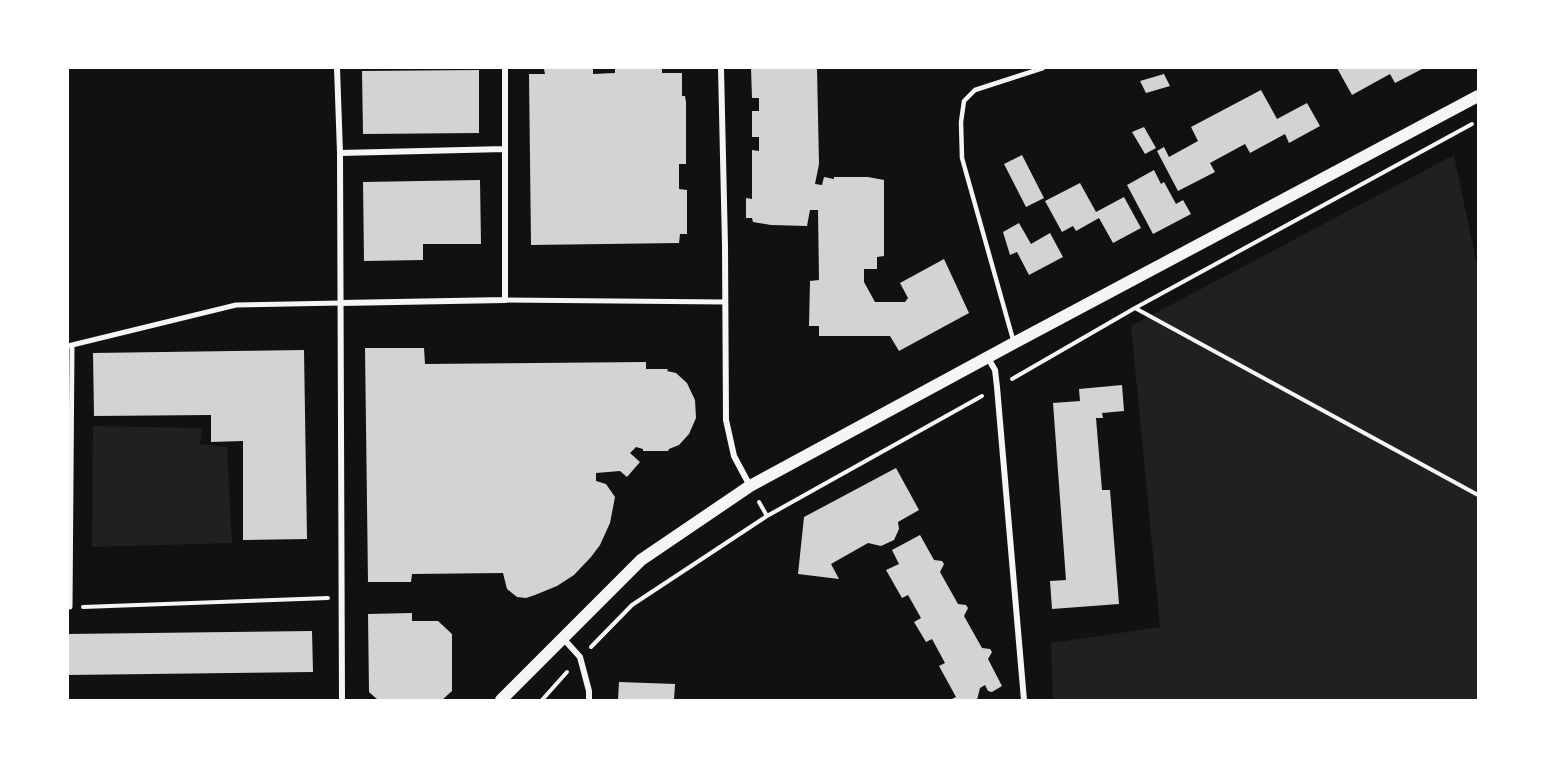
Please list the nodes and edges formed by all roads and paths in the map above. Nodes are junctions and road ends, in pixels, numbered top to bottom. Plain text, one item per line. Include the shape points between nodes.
1 (337, 68) edge
2 (505, 68) edge
3 (721, 68) edge
4 (1042, 68) edge
5 (1479, 96) edge
6 (1479, 120) edge
7 (505, 149) junction
8 (340, 153) junction
9 (505, 300) junction
10 (725, 302) junction
11 (341, 303) junction
12 (1135, 308) junction
13 (1014, 343) junction
14 (70, 345) edge
15 (988, 358) junction
16 (1010, 380) dead end
17 (983, 395) dead end
18 (750, 486) junction
19 (1479, 495) edge
20 (342, 597) junction
21 (70, 607) joint
22 (562, 637) junction
23 (580, 657) junction
24 (342, 700) edge
25 (501, 700) edge
26 (542, 700) edge
27 (589, 700) edge
28 (1024, 700) edge

1 - 8 street
2 - 7 street
3 - 10 street
4 - 13 lane via 975,90 964,101 961,122 962,158
5 - 13 main road
6 - 12 path
7 - 8 street
7 - 9 street
8 - 11 street
9 - 10 street
9 - 11 street
10 - 18 street via 726,420 734,456
11 - 14 street via 236,305
11 - 20 street
12 - 16 path
12 - 19 path
13 - 15 main road
14 - 21 street
15 - 18 main road
15 - 28 street via 995,370 997,387
17 - 23 path via 767,516 632,605
18 - 22 main road via 641,560
20 - 21 path
20 - 24 street
22 - 23 street
22 - 25 main road
23 - 26 path
23 - 27 street

